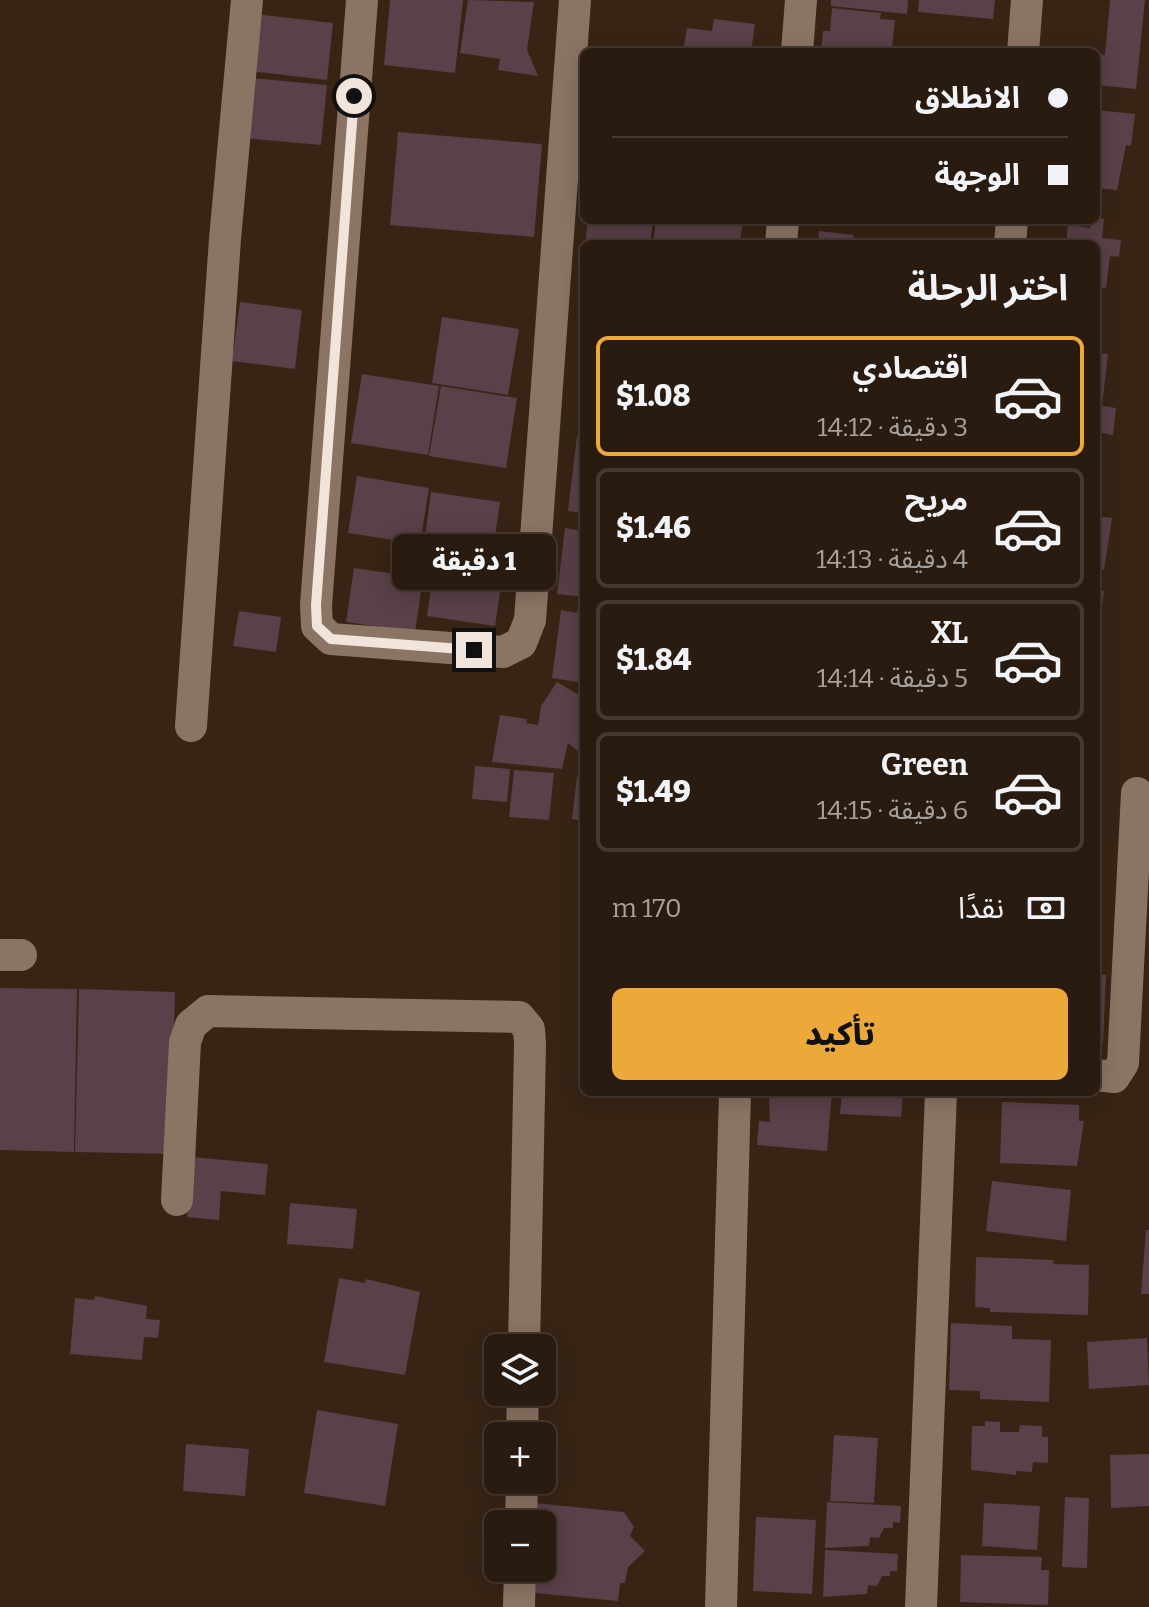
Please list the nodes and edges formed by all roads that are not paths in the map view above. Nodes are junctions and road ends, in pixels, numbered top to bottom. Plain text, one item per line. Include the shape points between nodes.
1 (247, 0) edge
2 (362, 0) edge
3 (575, 0) edge
4 (801, 0) edge
5 (1027, 0) edge
6 (797, 48) edge
7 (1023, 48) edge
8 (191, 726) dead end
9 (1137, 793) dead end
10 (1100, 1075) edge
11 (735, 1096) edge
12 (941, 1096) edge
13 (177, 1200) dead end
14 (524, 1334) edge
15 (520, 1582) edge
16 (519, 1607) edge
17 (721, 1607) edge
18 (921, 1607) edge

1 - 8 street
2 - 3 street via 317,626 331,639 503,652 521,643 530,620
4 - 6 street
5 - 7 street
9 - 10 street via 1123,1063 1114,1077
11 - 17 street
12 - 18 street
13 - 14 street via 185,1042 198,1015 208,1011 519,1017 529,1029 530,1044
15 - 16 street

